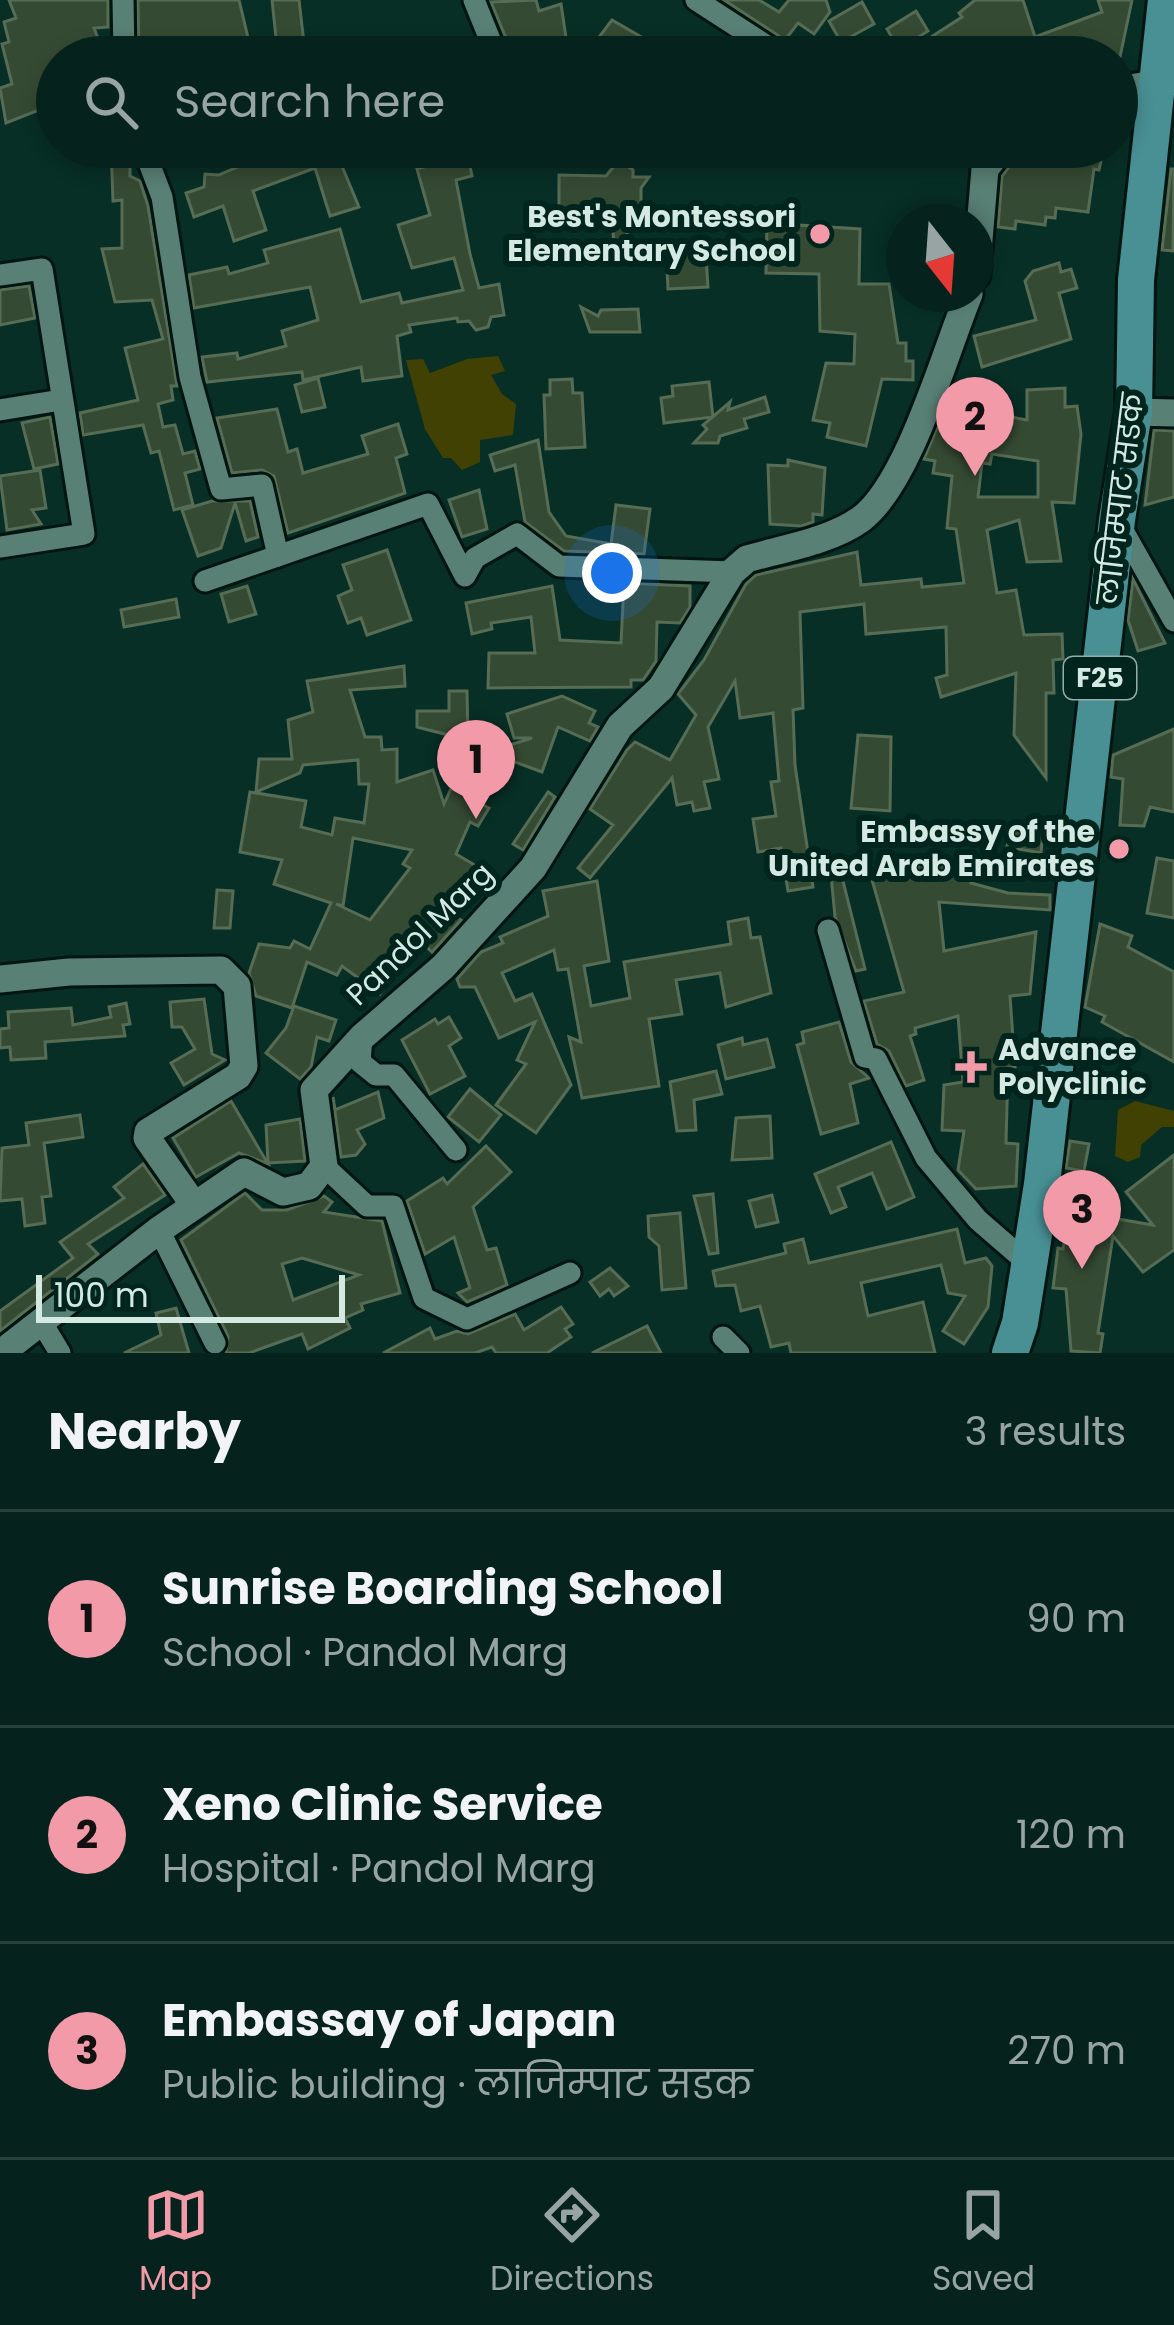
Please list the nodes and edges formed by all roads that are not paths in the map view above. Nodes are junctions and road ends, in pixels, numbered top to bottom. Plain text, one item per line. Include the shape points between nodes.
1 (123, 0) edge
2 (474, 0) edge
3 (695, 0) edge
4 (1166, 0) edge
5 (124, 36) edge
6 (489, 36) edge
7 (751, 36) edge
8 (1154, 84) junction
9 (1138, 87) edge
10 (151, 168) edge
11 (987, 168) edge
12 (983, 204) edge
13 (0, 275) edge
14 (961, 312) edge
15 (61, 400) junction
16 (0, 410) edge
17 (1134, 412) junction
18 (1174, 413) edge
19 (1117, 520) junction
20 (0, 548) edge
21 (278, 556) junction
22 (732, 572) junction
23 (205, 581) dead end
24 (1174, 621) edge
25 (828, 930) dead end
26 (0, 979) edge
27 (362, 1037) junction
28 (456, 1150) dead end
29 (324, 1166) junction
30 (194, 1205) junction
31 (159, 1229) junction
32 (1030, 1265) junction
33 (571, 1273) dead end
34 (42, 1323) junction
35 (215, 1343) dead end
36 (1, 1353) edge
37 (60, 1353) edge
38 (1010, 1353) edge

1 - 5 street
2 - 6 street
3 - 7 street
4 - 8 main road, लाजिम्पाट सडक / F25
8 - 9 street
8 - 17 main road, लाजिम्पाट सडक / F25 via 1136,280
10 - 21 street via 220,489 262,484
11 - 12 street
13 - 15 street via 42,268
14 - 22 street via 885,494 859,520 747,559
15 - 16 street
15 - 20 street via 84,534
17 - 18 street
17 - 19 main road, लाजिम्पाट सडक / F25
19 - 24 street
19 - 32 main road, लाजिम्पाट सडक / F25
21 - 22 street via 428,504 465,576 475,558 517,534 560,566
21 - 23 street
22 - 27 street, Pandol Marg via 661,688 620,726 533,868 443,967
25 - 32 street via 866,1057 876,1059 926,1159
26 - 30 street via 230,975 244,1066 147,1138
27 - 28 street via 360,1062 376,1075 394,1075
27 - 29 street, Pandol Marg via 314,1090
29 - 30 street via 292,1193 244,1172
29 - 33 street via 367,1206 393,1206 424,1298 467,1319
30 - 31 street
31 - 34 street
31 - 35 street
32 - 38 main road, लाजिम्पाट सडक / F25
34 - 36 street
34 - 37 street

